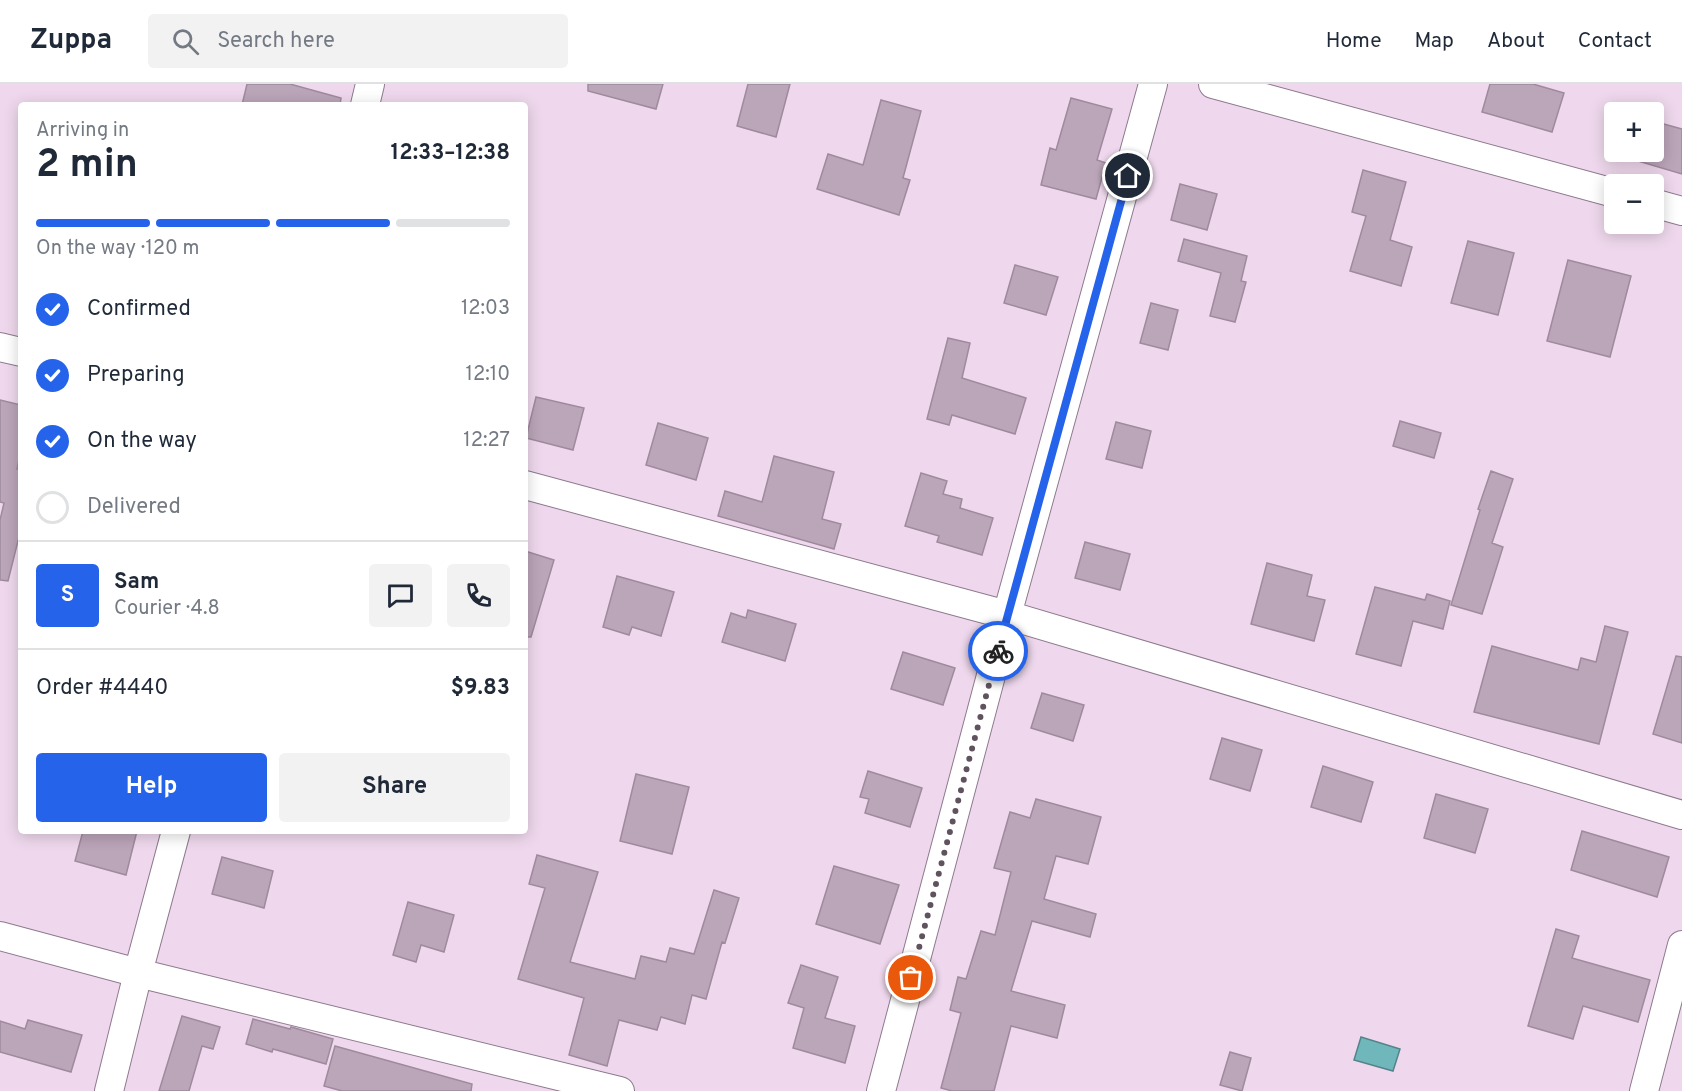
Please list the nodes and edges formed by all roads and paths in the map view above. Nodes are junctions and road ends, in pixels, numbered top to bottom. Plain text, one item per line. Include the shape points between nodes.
1 (370, 84) edge
2 (1153, 84) edge
3 (1213, 84) edge
4 (366, 102) edge
5 (1604, 190) edge
6 (1664, 206) edge
7 (1682, 211) edge
8 (0, 347) edge
9 (18, 351) edge
10 (528, 486) edge
11 (1007, 615) junction
12 (1682, 815) edge
13 (175, 834) edge
14 (0, 936) edge
15 (1682, 945) edge
16 (138, 973) junction
17 (110, 1091) edge
18 (620, 1091) edge
19 (881, 1091) edge
20 (1644, 1091) edge

1 - 4 street
2 - 11 street
3 - 5 street
6 - 7 street
8 - 9 street
10 - 11 street
11 - 12 street
11 - 19 street
13 - 16 street
14 - 16 street
15 - 20 street
16 - 17 street
16 - 18 street

